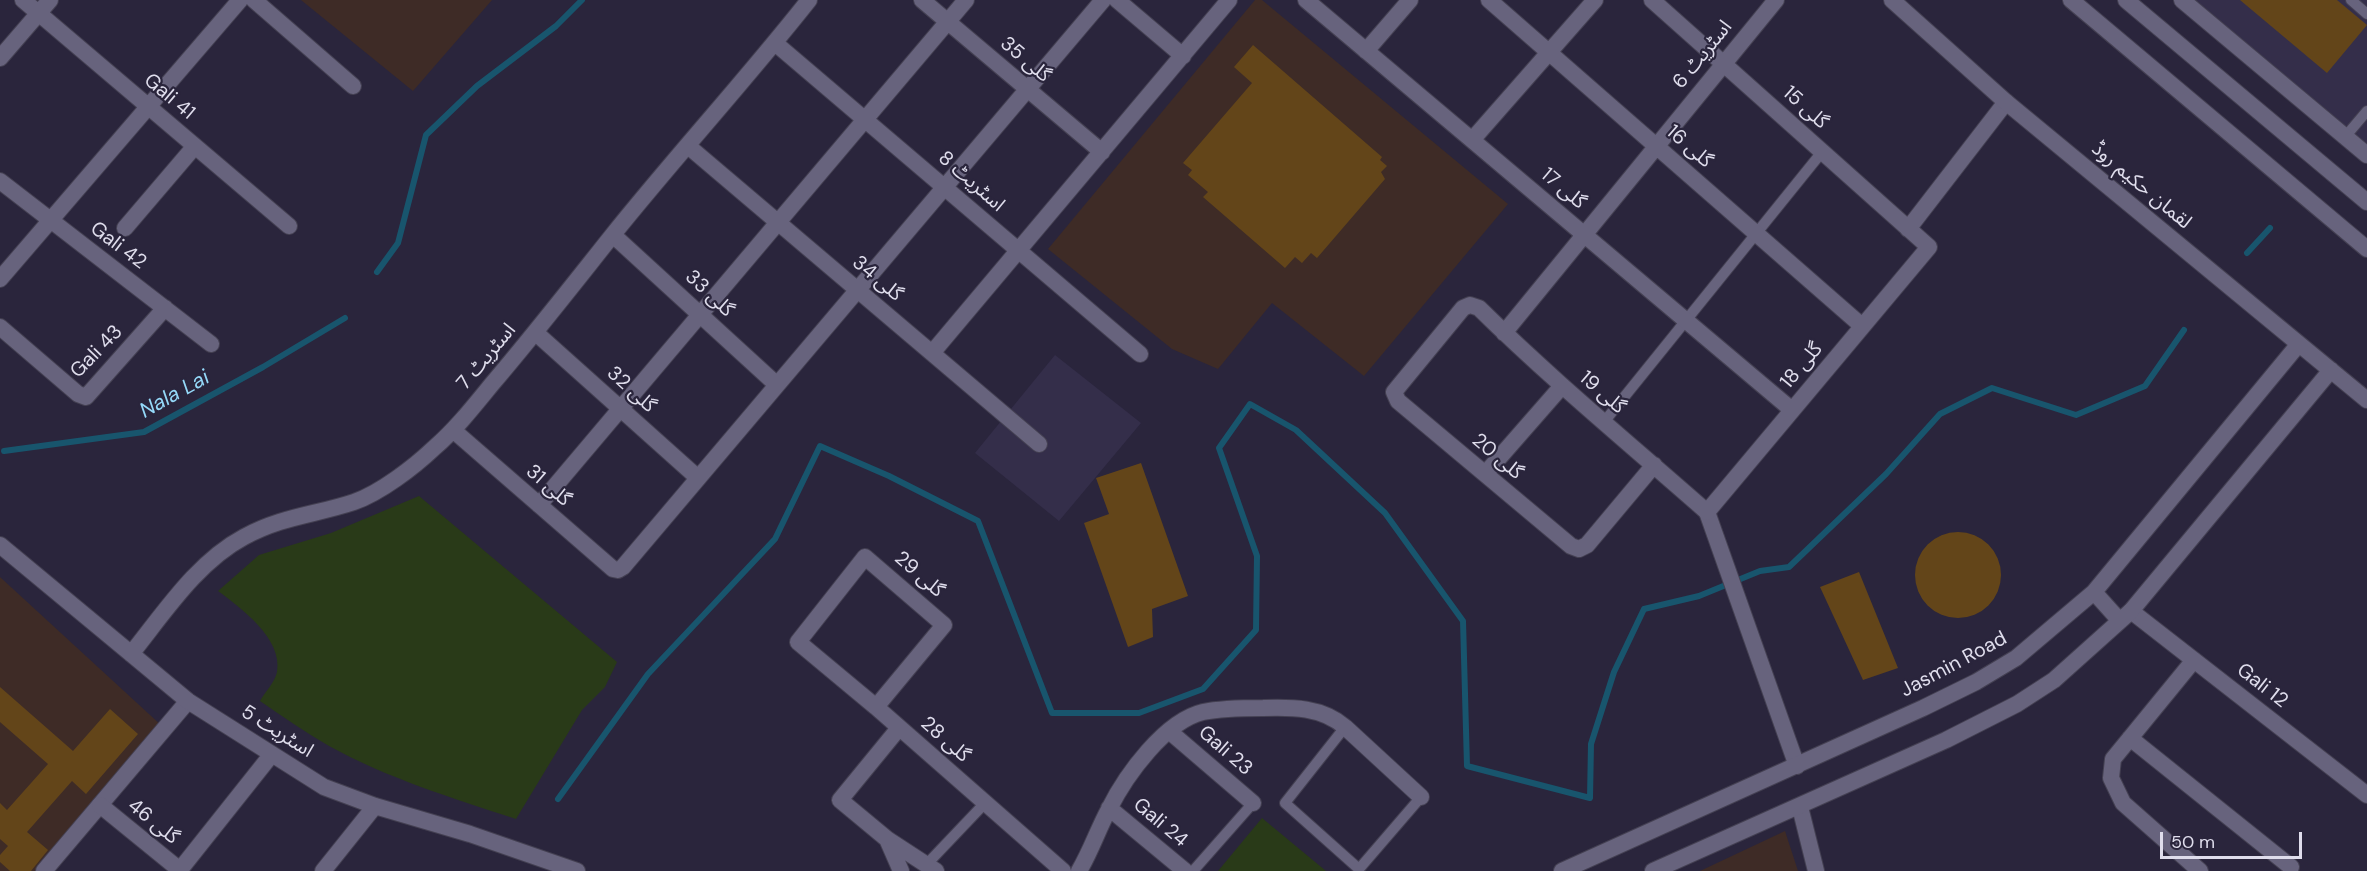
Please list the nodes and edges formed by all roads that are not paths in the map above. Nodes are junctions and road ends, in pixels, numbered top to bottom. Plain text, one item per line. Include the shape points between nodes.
1 (22, 0) edge
2 (50, 0) edge
3 (240, 0) edge
4 (254, 0) edge
5 (809, 0) edge
6 (922, 0) edge
7 (966, 0) edge
8 (1103, 0) edge
9 (1117, 0) edge
10 (1229, 0) edge
11 (1306, 0) edge
12 (1410, 0) edge
13 (1489, 0) edge
14 (1595, 0) edge
15 (1652, 0) edge
16 (1776, 0) edge
17 (1892, 0) edge
18 (2071, 0) edge
19 (2126, 0) edge
20 (2182, 0) edge
21 (2351, 0) edge
22 (39, 13) junction
23 (2367, 14) edge
24 (947, 22) junction
25 (776, 43) junction
26 (1366, 51) junction
27 (1549, 52) junction
28 (1183, 56) junction
29 (0, 58) edge
30 (1723, 63) junction
31 (353, 86) dead end
32 (1028, 89) junction
33 (2006, 102) junction
34 (147, 106) junction
35 (2367, 111) edge
36 (865, 119) junction
37 (2345, 137) junction
38 (1472, 140) junction
39 (195, 146) junction
40 (688, 146) junction
41 (1656, 147) junction
42 (1102, 152) junction
43 (1822, 152) junction
44 (2367, 155) edge
45 (0, 181) edge
46 (945, 187) junction
47 (2367, 202) edge
48 (50, 220) junction
49 (778, 222) junction
50 (289, 226) dead end
51 (125, 228) dead end
52 (1908, 229) junction
53 (1583, 234) junction
54 (1756, 234) junction
55 (613, 235) junction
56 (1929, 247) joint
57 (2367, 249) edge
58 (1019, 250) junction
59 (0, 279) edge
60 (858, 290) junction
61 (165, 308) junction
62 (700, 315) junction
63 (1686, 321) junction
64 (1862, 326) junction
65 (0, 327) edge
66 (536, 333) junction
67 (1504, 333) junction
68 (211, 344) dead end
69 (2298, 345) junction
70 (932, 353) junction
71 (1140, 354) dead end
72 (2331, 370) junction
73 (777, 385) junction
74 (1563, 386) junction
75 (1394, 392) joint
76 (2367, 400) edge
77 (621, 409) junction
78 (1792, 410) junction
79 (1604, 422) junction
80 (453, 430) junction
81 (1039, 444) dead end
82 (1654, 465) junction
83 (1485, 474) junction
84 (698, 478) junction
85 (539, 505) junction
86 (1707, 512) junction
87 (0, 545) edge
88 (2094, 592) junction
89 (2126, 616) junction
90 (798, 642) joint
91 (131, 654) junction
92 (2193, 660) junction
93 (188, 701) junction
94 (876, 707) junction
95 (1346, 727) junction
96 (899, 728) junction
97 (1169, 731) junction
98 (2130, 738) junction
99 (272, 754) junction
100 (1797, 766) junction
101 (2367, 795) edge
102 (1421, 797) joint
103 (986, 803) junction
104 (1253, 803) joint
105 (100, 806) junction
106 (375, 806) junction
107 (1800, 807) junction
108 (1109, 808) junction
109 (887, 839) junction
110 (932, 867) edge
111 (2291, 867) dead end
112 (45, 871) edge
113 (180, 871) edge
114 (323, 871) edge
115 (577, 871) edge
116 (901, 871) edge
117 (1063, 871) edge
118 (1079, 871) edge
119 (1185, 871) edge
120 (1193, 871) edge
121 (1562, 871) edge
122 (1653, 871) edge
123 (1816, 871) edge
124 (2200, 871) edge

1 - 22 street, Gali 41
2 - 22 street
3 - 34 street
4 - 31 street
5 - 25 street, اسٹریٹ 7
6 - 24 street, گلی 35
7 - 24 street
8 - 32 street
9 - 28 street
10 - 28 street
11 - 26 street, گلی 17
12 - 26 street
13 - 27 street, گلی 16
14 - 27 street
15 - 30 street, گلی 15
16 - 30 street, اسٹریٹ 6
17 - 33 street, لقمان حکیم روڈ
18 - 57 street
19 - 47 street
20 - 37 street
21 - 23 lane
22 - 29 street
22 - 34 street, Gali 41
24 - 32 street, گلی 35
24 - 36 street
25 - 36 street, اسٹریٹ 8
25 - 40 street, اسٹریٹ 7
26 - 38 street, گلی 17
27 - 38 street
27 - 41 street, گلی 16
28 - 42 street
30 - 41 street, اسٹریٹ 6
30 - 43 street, گلی 15
32 - 42 street, گلی 35
32 - 46 street
33 - 52 street
33 - 69 street, لقمان حکیم روڈ
34 - 39 street, Gali 41
34 - 48 street
35 - 37 lane
36 - 46 street, اسٹریٹ 8
36 - 49 street
37 - 44 street
38 - 53 street, گلی 17
39 - 50 street, Gali 41
39 - 51 street
40 - 49 street, گلی 34
40 - 55 street, اسٹریٹ 7
41 - 53 street, اسٹریٹ 6
41 - 54 street, گلی 16
42 - 58 street
43 - 52 street, گلی 15
43 - 54 lane
45 - 48 street, Gali 42
46 - 58 street, اسٹریٹ 8
46 - 60 street
48 - 59 street
48 - 61 street, Gali 42
49 - 60 street, گلی 34
49 - 62 street
52 - 56 street, گلی 15
53 - 63 street, گلی 17
53 - 67 street, اسٹریٹ 6
54 - 63 lane
54 - 64 street, گلی 16
55 - 62 street, گلی 33
55 - 66 street, اسٹریٹ 7
56 - 64 street, گلی 18
58 - 70 street
58 - 71 street, اسٹریٹ 8
60 - 70 street, گلی 34
60 - 73 street
61 - 65 street, Gali 43 via 86,397
61 - 68 street, Gali 42
62 - 73 street, گلی 33
62 - 77 street
63 - 78 street, گلی 17
63 - 79 lane
64 - 78 street, گلی 18
66 - 77 street, گلی 32
66 - 80 street, اسٹریٹ 7
67 - 74 street, گلی 19
67 - 75 street, گلی 19 via 1479,308 1463,308
69 - 72 street, لقمان حکیم روڈ
69 - 88 street, Jasmin Road
70 - 81 street, گلی 34
72 - 76 street, لقمان حکیم روڈ
72 - 89 street
73 - 84 street
74 - 79 street, گلی 19
74 - 83 street
75 - 83 street, گلی 20 via 1398,401
77 - 84 street, گلی 32
77 - 85 street
78 - 86 street, گلی 18
79 - 82 street, گلی 19
80 - 85 street, گلی 31
80 - 91 street, اسٹریٹ 7 via 409,469 356,502 291,517 242,538 212,560 181,591
82 - 83 street, گلی 20 via 1587,545 1579,549
82 - 86 street, گلی 19
84 - 85 street, گلی 31 via 618,570
86 - 100 street
87 - 91 street, اسٹریٹ 5
88 - 89 street, Gali 12
88 - 100 street, Jasmin Road via 2016,658 1976,682
89 - 92 street, Gali 12
89 - 107 street via 2054,680 2018,704
90 - 94 street, گلی 28
90 - 94 street, گلی 29 via 866,557 944,625
91 - 93 street, اسٹریٹ 5
92 - 98 street
92 - 101 street, Gali 12
93 - 99 street, اسٹریٹ 5
93 - 105 street
94 - 96 street, گلی 28
95 - 97 street via 1336,719 1298,707 1202,712
95 - 102 street
95 - 102 lane via 1285,803 1359,869
96 - 103 street, گلی 28
96 - 109 street via 840,800
97 - 104 street, Gali 23
97 - 108 street via 1139,761
98 - 111 street
98 - 124 street via 2114,759 2111,778 2123,803
99 - 106 street, اسٹریٹ 5 via 324,787
99 - 113 street
100 - 121 street, Jasmin Road
103 - 110 lane
103 - 117 street, گلی 28
104 - 120 lane
105 - 112 street
105 - 113 street, گلی 46
106 - 114 street
106 - 115 street, اسٹریٹ 5
107 - 122 street
107 - 123 street
108 - 118 street
108 - 119 street, Gali 24
109 - 110 street
109 - 116 street

